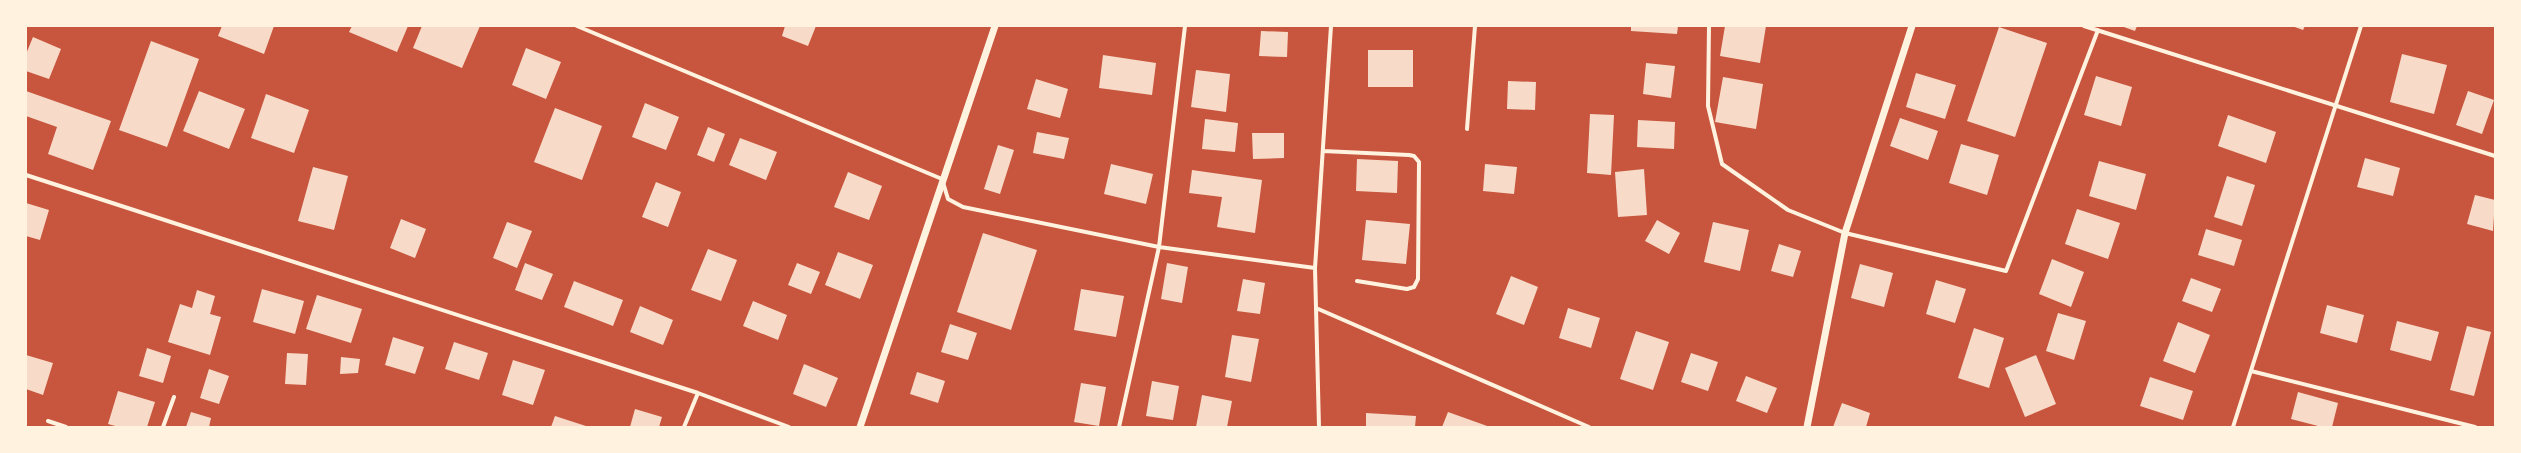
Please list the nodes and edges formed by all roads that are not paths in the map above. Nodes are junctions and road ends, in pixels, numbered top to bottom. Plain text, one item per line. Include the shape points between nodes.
1 (577, 26) edge
2 (996, 26) edge
3 (1185, 26) edge
4 (1331, 26) edge
5 (1475, 26) edge
6 (1709, 26) edge
7 (1912, 26) edge
8 (2084, 26) edge
9 (2361, 26) edge
10 (2098, 30) junction
11 (2335, 105) junction
12 (1467, 129) dead end
13 (1323, 151) junction
14 (2495, 156) edge
15 (26, 175) edge
16 (942, 180) junction
17 (1845, 233) junction
18 (1159, 247) junction
19 (1315, 268) junction
20 (1357, 281) dead end
21 (1316, 308) junction
22 (2251, 371) junction
23 (698, 393) junction
24 (174, 396) dead end
25 (48, 421) dead end
26 (66, 427) edge
27 (163, 427) edge
28 (684, 427) edge
29 (789, 427) edge
30 (860, 427) edge
31 (1119, 427) edge
32 (1319, 427) edge
33 (1589, 427) edge
34 (1807, 427) edge
35 (2233, 427) edge
36 (2475, 427) edge

1 - 16 street
2 - 16 street
3 - 18 street
4 - 13 street
5 - 12 street
6 - 17 street via 1708,106 1722,164 1788,210
7 - 17 street
8 - 10 street
9 - 11 street
10 - 11 street
10 - 17 street via 2006,271
11 - 14 street
11 - 22 street
13 - 19 street
13 - 20 street via 1409,155 1414,156 1419,162 1418,279 1414,287 1408,289
15 - 23 street
16 - 18 street via 948,199 964,207
16 - 30 street
17 - 34 street
18 - 19 street
18 - 31 street
19 - 21 street
21 - 32 street
21 - 33 street
22 - 35 street
22 - 36 street
23 - 28 street
23 - 29 street
24 - 27 street
25 - 26 street

